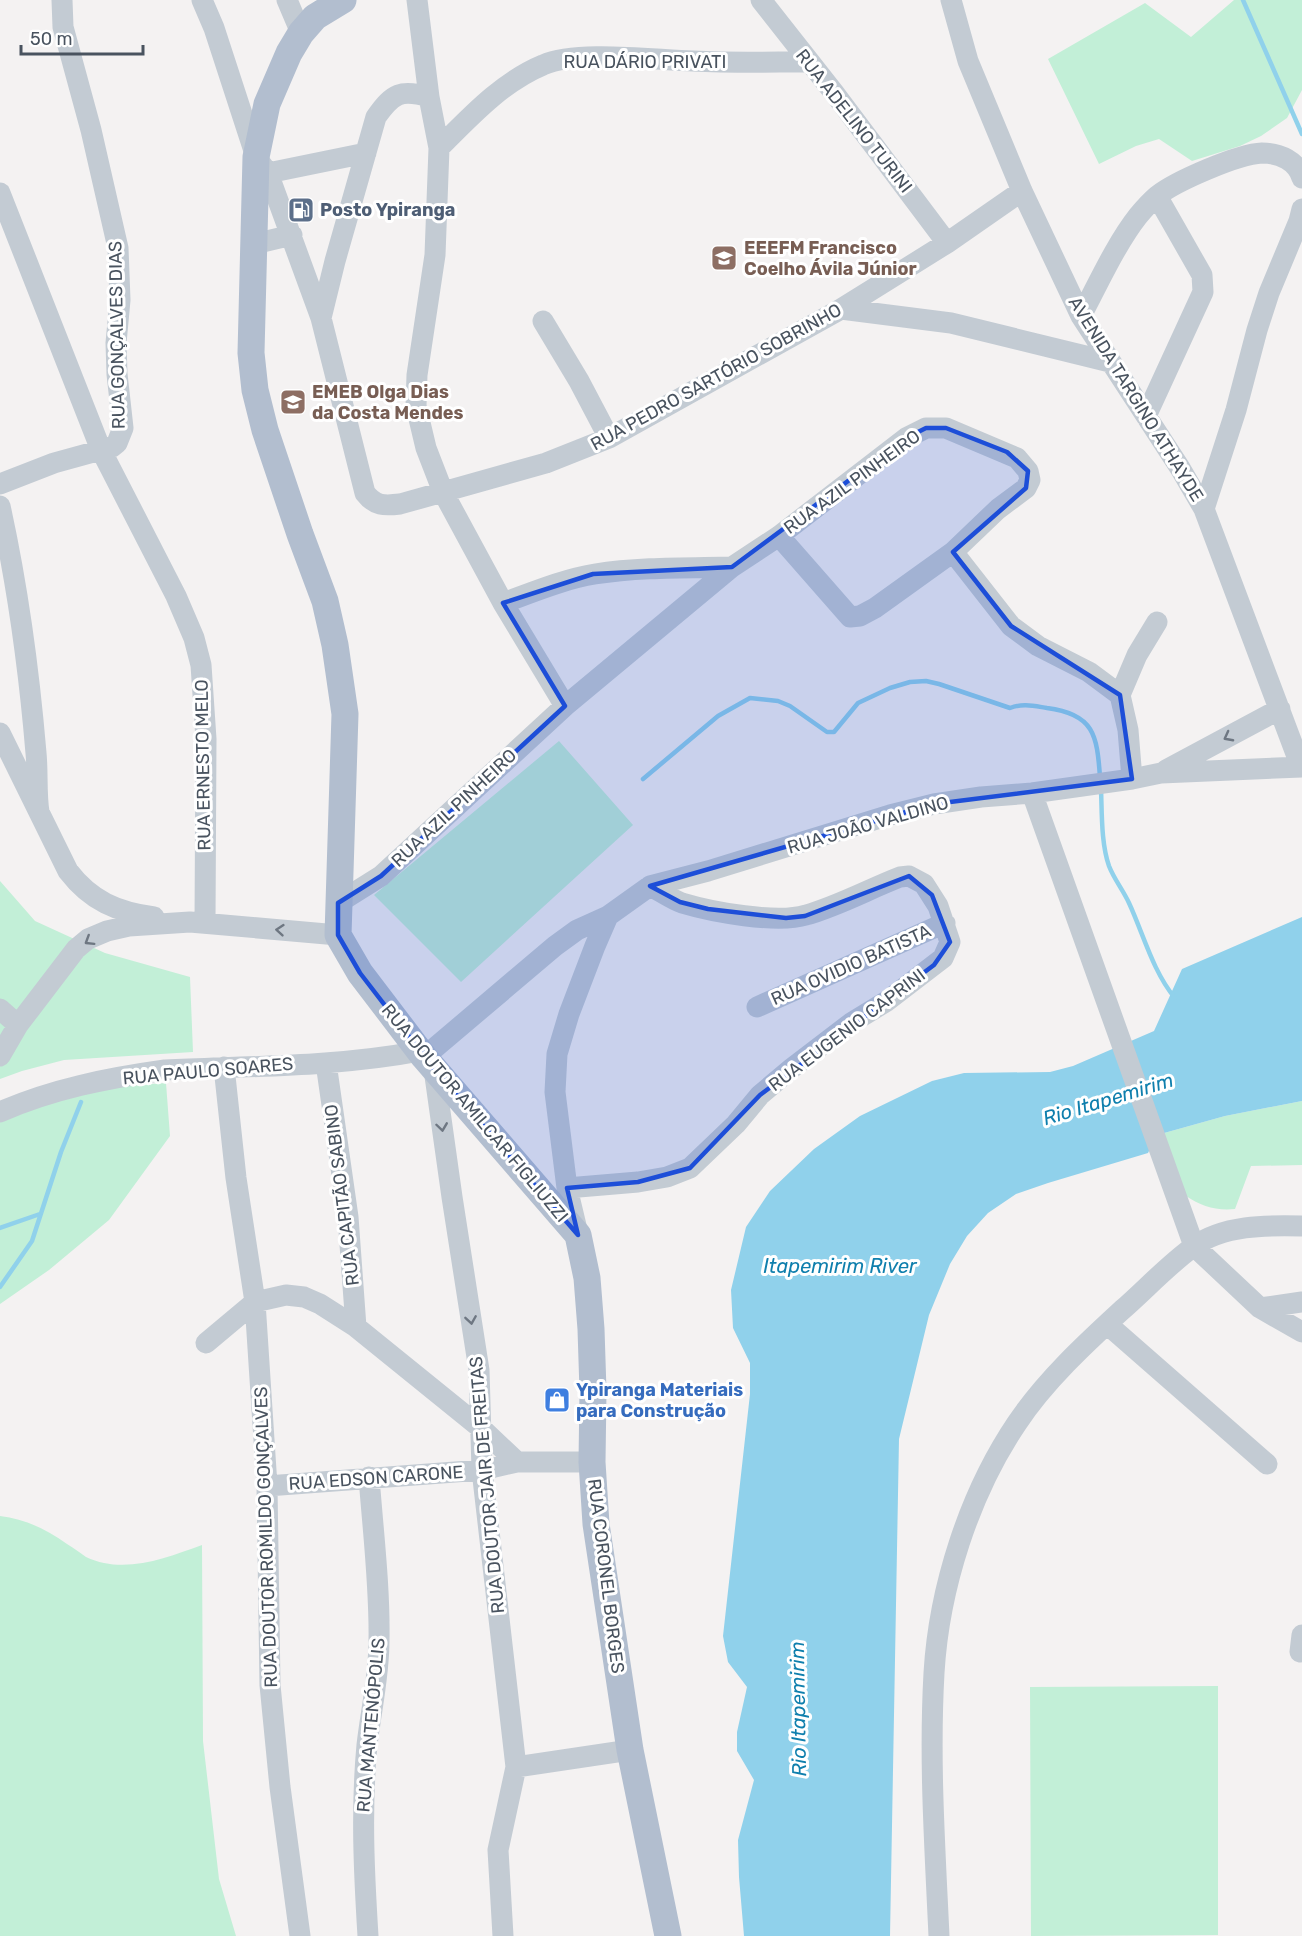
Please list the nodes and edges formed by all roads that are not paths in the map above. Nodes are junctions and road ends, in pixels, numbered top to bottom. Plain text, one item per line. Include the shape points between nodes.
1 (62, 0) edge
2 (202, 0) edge
3 (287, 0) edge
4 (343, 0) edge
5 (417, 0) edge
6 (761, 0) edge
7 (951, 0) edge
8 (301, 33) junction
9 (808, 62) junction
10 (429, 97) junction
11 (439, 148) junction
12 (366, 153) junction
13 (262, 165) junction
14 (1302, 178) edge
15 (1022, 191) junction
16 (0, 193) edge
17 (1157, 196) junction
18 (1302, 208) edge
19 (292, 235) junction
20 (947, 243) junction
21 (254, 244) junction
22 (841, 309) junction
23 (1081, 316) junction
24 (321, 318) junction
25 (543, 321) dead end
26 (1110, 362) junction
27 (1146, 416) junction
28 (609, 438) junction
29 (101, 450) junction
30 (0, 484) edge
31 (443, 492) junction
32 (0, 506) edge
33 (1204, 509) junction
34 (779, 536) junction
35 (953, 552) junction
36 (732, 567) junction
37 (503, 603) junction
38 (1157, 622) dead end
39 (1120, 695) junction
40 (565, 706) junction
41 (1280, 710) junction
42 (0, 733) edge
43 (1302, 767) edge
44 (1161, 773) junction
45 (1132, 779) junction
46 (1032, 793) junction
47 (39, 813) junction
48 (650, 886) junction
49 (339, 903) junction
50 (608, 916) junction
51 (197, 922) junction
52 (945, 923) junction
53 (338, 935) junction
54 (758, 1007) dead end
55 (0, 1009) edge
56 (18, 1024) junction
57 (0, 1056) edge
58 (426, 1059) junction
59 (326, 1063) junction
60 (224, 1067) junction
61 (0, 1112) edge
62 (567, 1188) junction
63 (1302, 1226) edge
64 (578, 1234) junction
65 (1194, 1246) junction
66 (255, 1302) junction
67 (1302, 1302) edge
68 (1260, 1308) junction
69 (1107, 1324) junction
70 (356, 1327) junction
71 (1302, 1332) edge
72 (206, 1344) dead end
73 (482, 1429) junction
74 (517, 1462) junction
75 (592, 1462) junction
76 (1267, 1464) dead end
77 (482, 1470) junction
78 (369, 1477) junction
79 (267, 1486) junction
80 (630, 1750) junction
81 (516, 1767) junction
82 (300, 1936) edge
83 (368, 1936) edge
84 (503, 1936) edge
85 (668, 1936) edge
86 (939, 1936) edge

1 - 29 street, RUA GONÇALVES DIAS via 63,27 118,248 117,353 123,428 117,443
2 - 13 street
3 - 8 street
4 - 8 main road via 315,17
5 - 10 street
6 - 9 street, RUA ADELINO TURINI
7 - 15 street, AVENIDA TARGINO ATHAYDE via 968,61
8 - 13 main road via 267,104
9 - 11 street, RUA DÁRIO PRIVATI via 563,59 542,65 489,99
9 - 20 street, RUA ADELINO TURINI
10 - 11 street
10 - 12 street via 412,92 396,94 376,117
11 - 31 street via 435,255 416,406 426,448
12 - 13 street
12 - 24 street
13 - 19 street
13 - 21 main road
14 - 17 street via 1297,166 1286,158 1260,153 1191,177
15 - 20 street, RUA PEDRO SARTÓRIO SOBRINHO
15 - 23 street, AVENIDA TARGINO ATHAYDE
16 - 29 street, RUA ERNESTO MELO
17 - 23 street via 1138,217
17 - 27 street via 1204,285 1200,303
18 - 33 street via 1269,293
19 - 21 street
19 - 24 street
20 - 22 street, RUA PEDRO SARTÓRIO SOBRINHO
21 - 49 main road via 255,390 265,430 325,601 345,714
22 - 26 street via 951,323
22 - 28 street, RUA PEDRO SARTÓRIO SOBRINHO
23 - 26 street, AVENIDA TARGINO ATHAYDE
24 - 31 street, RUA PEDRO SARTÓRIO SOBRINHO via 365,493 384,506
25 - 28 street
26 - 27 street, AVENIDA TARGINO ATHAYDE
27 - 33 street, AVENIDA TARGINO ATHAYDE
28 - 31 street, RUA PEDRO SARTÓRIO SOBRINHO via 546,463
29 - 30 street
29 - 51 street, RUA ERNESTO MELO via 176,596 201,665 206,739
31 - 37 street
32 - 47 street via 22,621
33 - 41 street, AVENIDA TARGINO ATHAYDE
34 - 35 street via 855,618
34 - 35 street, RUA AZIL PINHEIRO via 906,438 926,428 946,428 1017,458 1030,480 1026,488
34 - 36 street, RUA AZIL PINHEIRO
35 - 39 street via 1011,626
36 - 37 street via 593,574
36 - 40 street, RUA AZIL PINHEIRO
37 - 40 street
38 - 39 street
39 - 45 street
40 - 49 street, RUA AZIL PINHEIRO via 381,876
41 - 43 street, AVENIDA TARGINO ATHAYDE
41 -> 44 street, RUA JOÃO VALDINO
42 - 47 street
43 - 44 street, RUA JOÃO VALDINO
44 - 45 street, RUA JOÃO VALDINO
45 - 46 street, RUA JOÃO VALDINO
46 - 48 street, RUA JOÃO VALDINO via 934,804
46 - 65 street
47 - 51 street via 68,871 80,887 98,900 123,911
48 - 50 street
48 - 52 street via 680,902 742,915 786,918 805,916 909,876 924,884
49 - 53 main road
50 - 58 street via 577,930 555,946
50 - 62 street, RUA CORONEL BORGES via 568,1014 557,1054 555,1092
53 -> 51 street
51 -> 56 street via 129,926 88,939
52 - 54 street, RUA OVIDIO BATISTA
52 - 62 street, RUA EUGENIO CAPRINI via 950,942 943,958 792,1068 760,1095 690,1168 667,1178
53 - 58 main road, RUA DOUTOR AMILCAR FIGLIUZZI via 360,973
55 - 56 street
56 - 57 street
58 - 59 street, RUA PAULO SOARES via 388,1057
58 - 64 main road, RUA DOUTOR AMILCAR FIGLIUZZI
58 -> 73 street, RUA DOUTOR JAIR DE FREITAS via 479,1370
59 - 60 street, RUA PAULO SOARES
59 - 70 street, RUA CAPITÃO SABINO via 348,1217
60 - 61 street, RUA PAULO SOARES via 165,1070 86,1083
60 - 66 street, RUA DOUTOR ROMILDO GONÇALVES
62 - 64 street, RUA CORONEL BORGES
63 - 65 street via 1249,1227
64 - 75 main road, RUA CORONEL BORGES via 591,1329
65 - 68 street
65 - 69 street
66 - 70 street via 286,1295 304,1297
66 - 72 street
66 - 79 street, RUA DOUTOR ROMILDO GONÇALVES
67 - 68 street
68 - 71 street
69 - 76 street
69 - 86 street via 1059,1371 1017,1422 989,1469 949,1575 934,1672 932,1740
70 - 73 street
73 - 74 street
73 - 77 street, RUA DOUTOR JAIR DE FREITAS
74 - 75 street, RUA EDSON CARONE
74 - 77 street, RUA EDSON CARONE
75 - 80 main road, RUA CORONEL BORGES via 596,1524
77 - 78 street, RUA EDSON CARONE
77 - 81 street, RUA DOUTOR JAIR DE FREITAS
78 - 79 street, RUA EDSON CARONE
78 - 83 street, RUA MANTENÓPOLIS via 379,1639 363,1805
79 - 82 street, RUA DOUTOR ROMILDO GONÇALVES via 270,1685
80 - 81 street
80 - 85 main road, RUA CORONEL BORGES
81 - 84 street, RUA DOUTOR JAIR DE FREITAS via 498,1850

